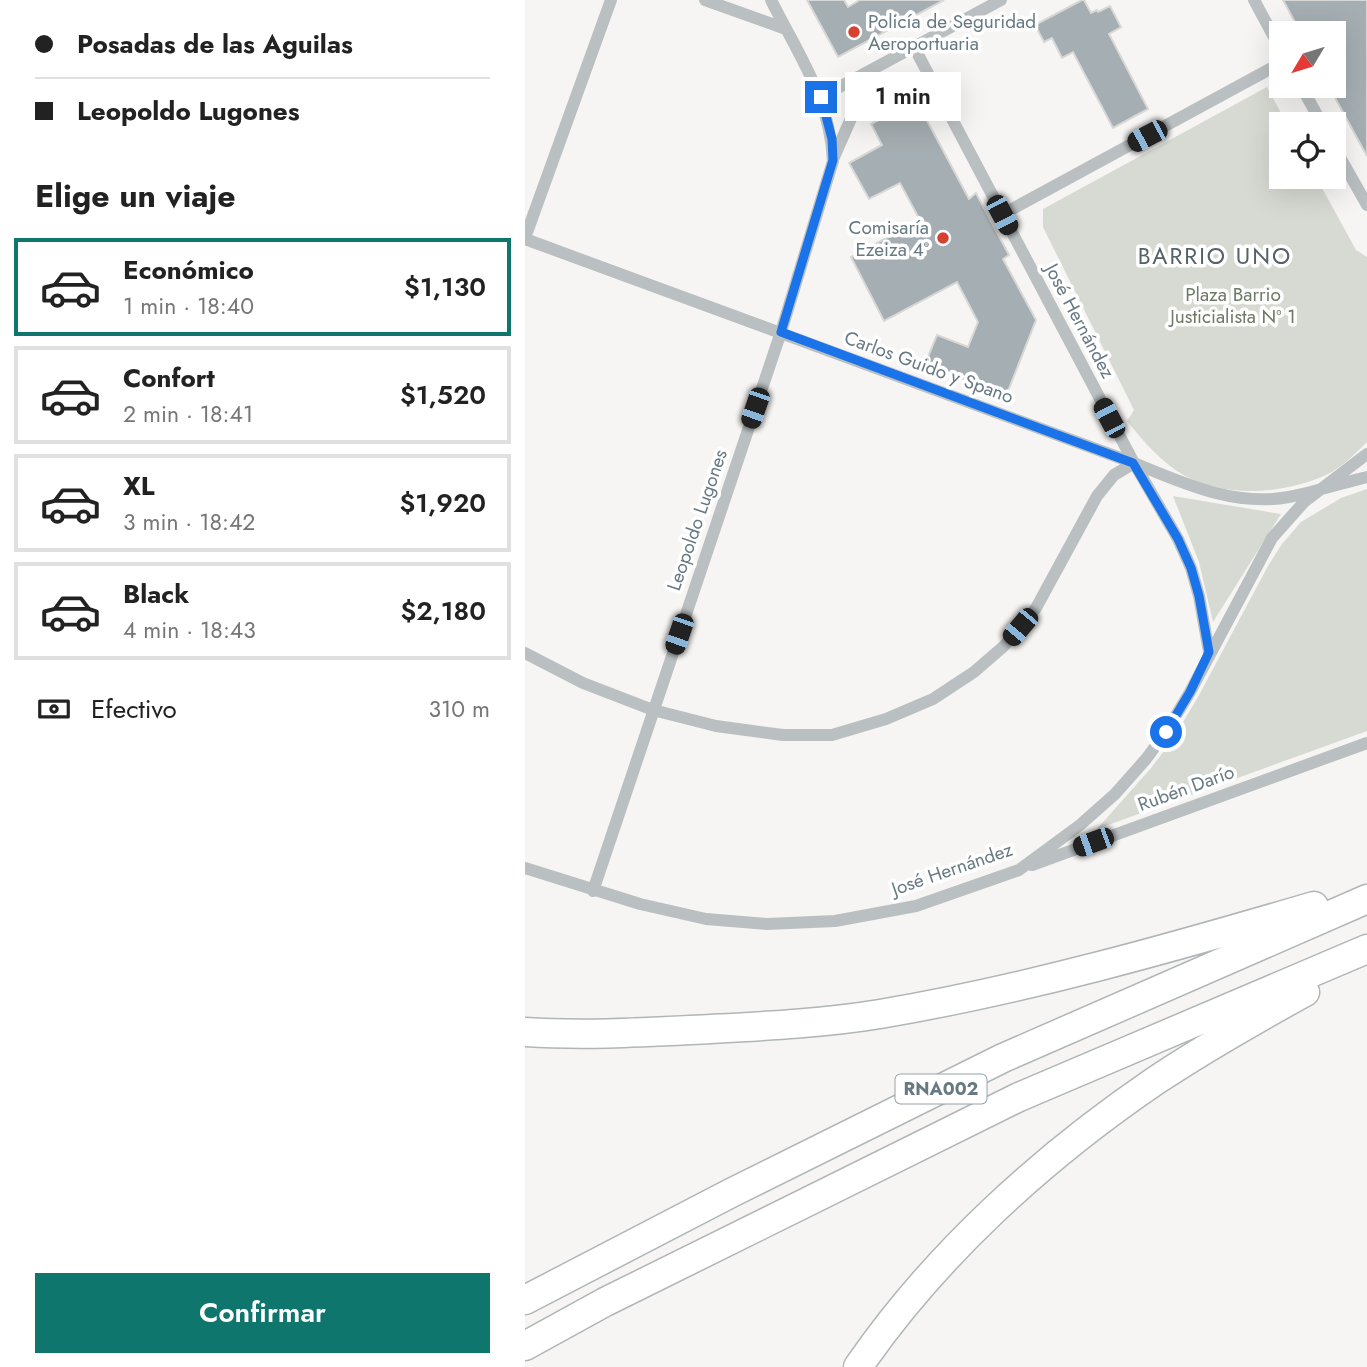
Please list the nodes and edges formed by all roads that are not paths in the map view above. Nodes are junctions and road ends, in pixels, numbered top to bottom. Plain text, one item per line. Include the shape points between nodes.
1 (611, 0) edge
2 (705, 0) edge
3 (771, 0) edge
4 (1001, 0) edge
5 (1254, 0) edge
6 (1269, 28) edge
7 (786, 29) junction
8 (914, 47) junction
9 (1269, 70) edge
10 (872, 71) junction
11 (821, 97) junction
12 (833, 160) junction
13 (1346, 168) edge
14 (1367, 205) edge
15 (1002, 215) junction
16 (525, 238) edge
17 (781, 332) junction
18 (1367, 454) edge
19 (1133, 463) junction
20 (1367, 477) edge
21 (1325, 486) junction
22 (1209, 652) junction
23 (525, 653) edge
24 (653, 710) junction
25 (1367, 743) edge
26 (525, 868) edge
27 (1019, 870) junction
28 (593, 891) junction
29 (1367, 891) edge
30 (1367, 900) edge
31 (1367, 948) edge
32 (1367, 958) edge
33 (525, 1032) edge
34 (525, 1300) edge
35 (525, 1346) edge
36 (858, 1367) edge

1 - 16 street
2 - 7 street
3 - 7 street, Leopoldo Lugones
4 - 8 street
5 - 6 street
7 - 11 street, Leopoldo Lugones
8 - 10 street
8 - 15 street, José Hernández
9 - 15 street
10 - 11 street
10 - 12 street, Leopoldo Lugones
11 - 12 street, Leopoldo Lugones
12 - 17 street, Leopoldo Lugones
13 - 14 street
15 - 19 street, José Hernández
16 - 17 street, Carlos Guido y Spano
17 - 19 street, Carlos Guido y Spano
17 - 24 street, Leopoldo Lugones
18 - 21 street
19 - 21 street, Carlos Guido y Spano via 1224,496 1289,497
19 - 22 street, José Hernández via 1191,568
19 - 24 street via 1114,475 1097,496 1036,608 1004,646 933,699 832,735 783,735 716,726
20 - 21 street, Carlos Guido y Spano
21 - 22 street via 1272,538
22 - 27 street, José Hernández via 1166,732 1123,785 1080,825
23 - 24 street via 583,683
24 - 28 street, Leopoldo Lugones
25 - 27 street, Rubén Darío
26 - 28 street, José Hernández
27 - 28 street, José Hernández via 916,906 835,921 767,924 706,919
29 - 33 highway via 1088,970 879,1014 654,1032
30 - 34 highway, RNA002 via 1003,1058
31 - 35 highway, RNA002 via 1019,1097 605,1301
32 - 36 highway via 1155,1081 1080,1136 928,1277

